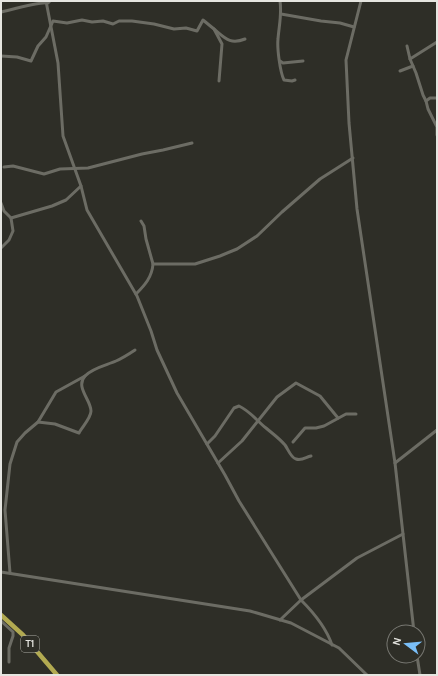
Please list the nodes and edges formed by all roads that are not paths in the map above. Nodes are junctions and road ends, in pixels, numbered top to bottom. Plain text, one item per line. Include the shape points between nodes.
1 (50, 1) edge
2 (280, 1) edge
3 (361, 1) edge
4 (46, 2) edge
5 (1, 12) edge
6 (281, 14) junction
7 (51, 24) junction
8 (354, 27) junction
9 (214, 29) junction
10 (245, 39) dead end
11 (437, 42) edge
12 (407, 46) dead end
13 (1, 56) edge
14 (410, 59) junction
15 (303, 61) dead end
16 (280, 62) junction
17 (413, 66) junction
18 (400, 71) dead end
19 (295, 80) dead end
20 (219, 81) dead end
21 (437, 98) edge
22 (426, 101) junction
23 (437, 135) edge
24 (192, 143) dead end
25 (353, 158) junction
26 (4, 167) dead end
27 (74, 167) junction
28 (81, 186) junction
29 (1, 203) edge
30 (11, 218) junction
31 (141, 221) dead end
32 (1, 248) edge
33 (153, 264) junction
34 (136, 294) junction
35 (135, 350) dead end
36 (85, 376) junction
37 (356, 414) dead end
38 (338, 418) junction
39 (258, 421) junction
40 (38, 422) junction
41 (437, 430) edge
42 (293, 442) dead end
43 (207, 444) junction
44 (311, 456) dead end
45 (218, 463) junction
46 (395, 463) junction
47 (403, 534) junction
48 (1, 572) edge
49 (10, 573) junction
50 (301, 600) junction
51 (1, 615) edge
52 (280, 620) junction
53 (1, 621) edge
54 (413, 624) edge
55 (332, 644) junction
56 (9, 662) dead end
57 (418, 664) edge
58 (57, 675) edge
59 (367, 675) edge
60 (420, 675) edge

1 - 4 street
2 - 6 street
3 - 8 street
4 - 5 street
4 - 7 street
6 - 8 street
6 - 16 street via 278,50
7 - 9 street via 53,21 67,23 82,20 113,24 120,20 197,31 203,20
7 - 13 street via 31,61
7 - 27 street via 58,63 63,136
8 - 25 street via 346,60
9 - 10 street via 228,40
9 - 20 street via 223,47
11 - 14 street
12 - 14 street
14 - 17 street
15 - 16 street
16 - 19 street via 284,80
17 - 18 street
17 - 22 street
21 - 22 street
22 - 23 street via 437,127
24 - 27 street via 88,168
25 - 33 street via 320,179 257,236 237,249 195,264
25 - 46 street via 357,209
26 - 27 street via 13,166 44,174
27 - 28 street
28 - 30 street via 66,200
28 - 34 street via 87,210
29 - 30 street
30 - 32 street via 13,231
31 - 33 street
33 - 34 street via 147,283
34 - 43 street via 177,392
35 - 36 street
36 - 40 street via 56,392
36 - 40 street via 82,387 91,413 78,432 55,424
37 - 38 street via 348,413
38 - 39 street via 320,396 296,383 277,397
38 - 42 street via 324,426 305,428
39 - 43 street via 247,410 237,407
39 - 44 street via 276,435 294,459 303,460
39 - 45 street
40 - 49 street via 17,442 10,464 5,510
41 - 46 street
43 - 45 street
45 - 50 street
46 - 47 street
47 - 50 street via 357,558
47 - 54 street
48 - 49 street
49 - 52 street via 250,611
50 - 52 street
50 - 55 street via 312,610 328,633
51 - 58 highway, T1 via 23,635
52 - 55 street
53 - 56 street via 13,632
55 - 59 street
57 - 60 street

